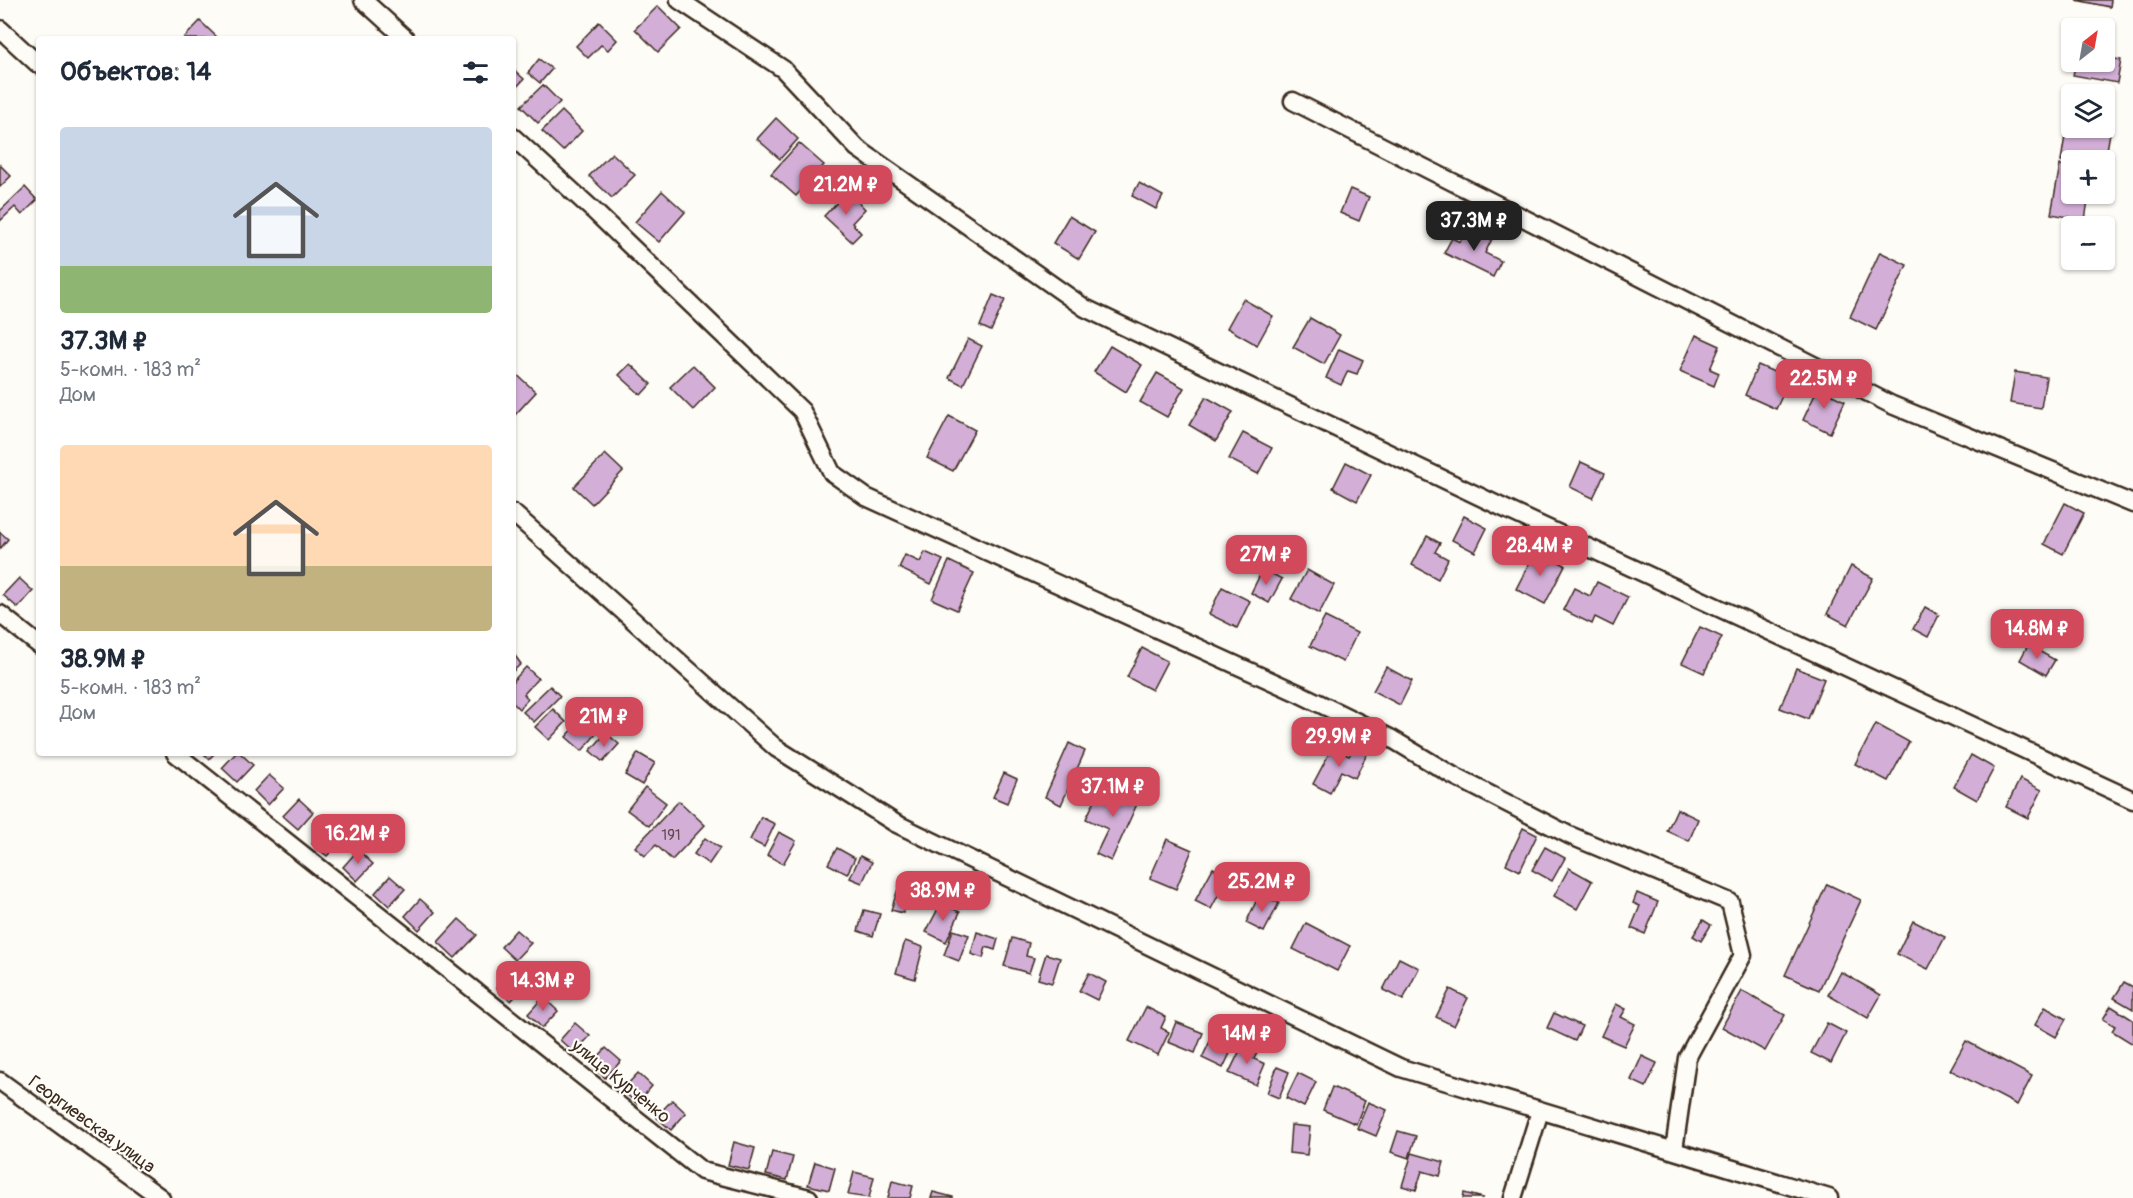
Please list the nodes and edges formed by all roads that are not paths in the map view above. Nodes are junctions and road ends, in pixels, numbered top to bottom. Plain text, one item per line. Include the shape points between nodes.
1 (363, 0) edge
2 (679, 0) edge
3 (0, 29) edge
4 (403, 36) edge
5 (36, 62) edge
6 (1293, 101) dead end
7 (516, 140) edge
8 (2133, 504) edge
9 (516, 516) edge
10 (0, 614) edge
11 (36, 643) edge
12 (179, 756) edge
13 (2133, 800) edge
14 (0, 1081) edge
15 (1540, 1111) junction
16 (1674, 1150) junction
17 (161, 1198) edge
18 (809, 1198) edge
19 (1513, 1198) edge
20 (1829, 1198) edge

1 - 4 street
2 - 13 street via 783,69 857,148 1085,308 1512,512
3 - 5 street
6 - 8 street via 1892,405
7 - 16 street via 802,411 832,473 866,497 1300,694 1569,835 1730,902 1743,955 1687,1058
9 - 15 street via 776,748 895,823 1401,1068
10 - 11 street
12 - 18 street, улица Курченко via 702,1171
14 - 17 street, Георгиевская улица
15 - 16 street
15 - 19 street
16 - 20 street

